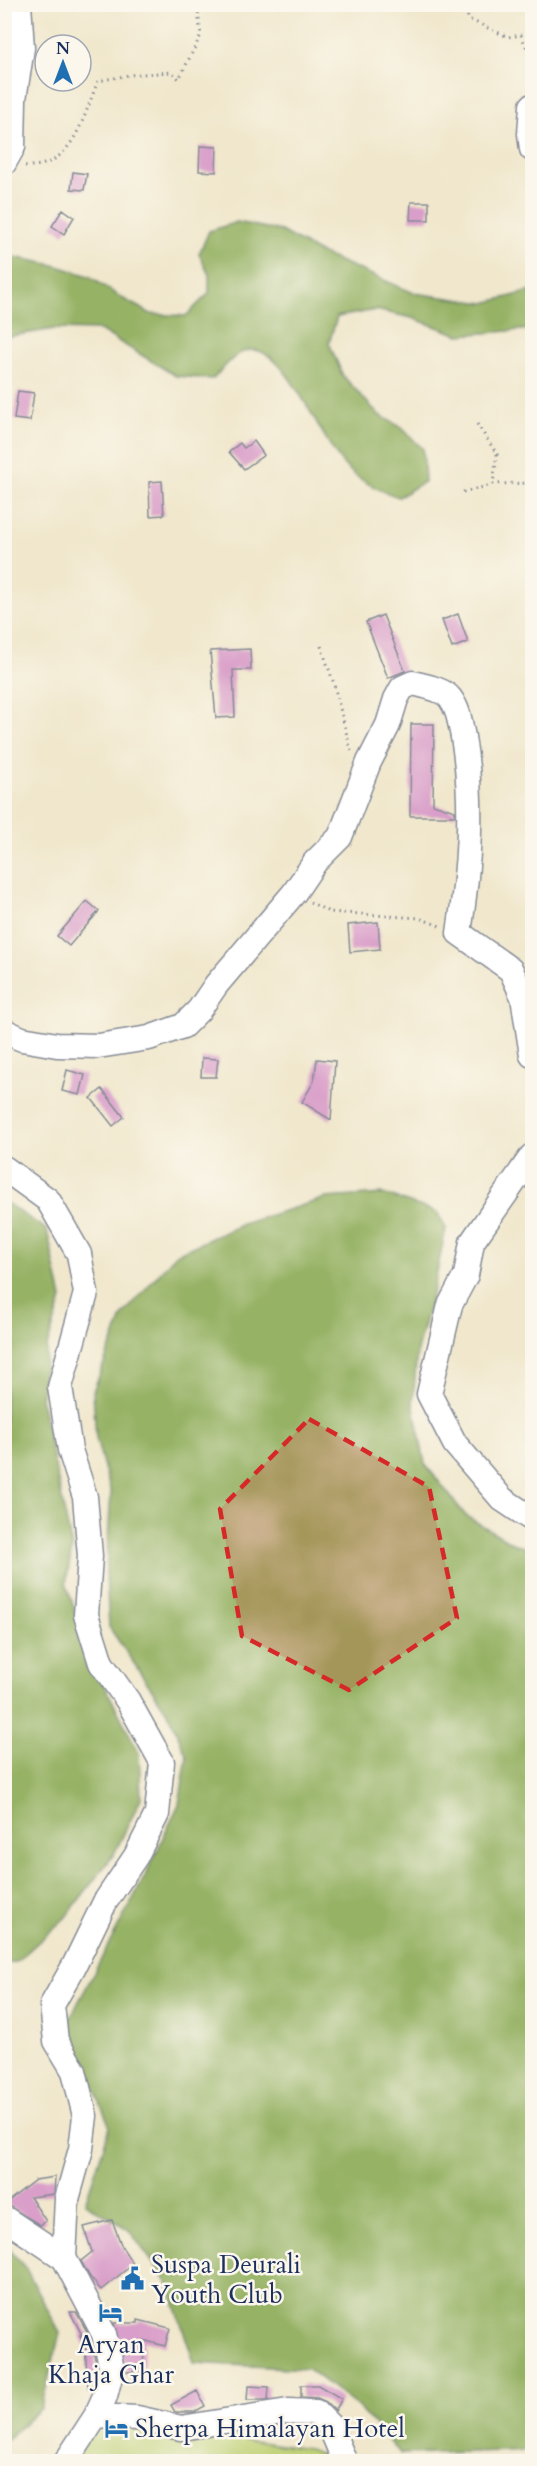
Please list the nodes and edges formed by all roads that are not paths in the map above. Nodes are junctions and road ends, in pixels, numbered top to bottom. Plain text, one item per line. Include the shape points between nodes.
1 (19, 4) edge
2 (532, 106) edge
3 (532, 149) edge
4 (14, 164) edge
5 (4, 1031) edge
6 (532, 1055) edge
7 (532, 1156) edge
8 (4, 1168) edge
9 (532, 1519) edge
10 (4, 2218) edge
11 (64, 2258) junction
12 (96, 2416) junction
13 (66, 2462) edge
14 (345, 2462) edge

1 - 4 street via 22,48 14,99
2 - 3 street
5 - 6 street via 22,1039 57,1045 98,1046 149,1038 183,1026 200,1010 315,862 340,837 396,699 402,688 413,683 449,696 458,711 470,819 459,933 511,970 523,997
7 - 9 street via 472,1242 466,1275 450,1305 429,1394 455,1444 502,1499
8 - 11 street via 48,1200 79,1254 86,1293 60,1387 70,1450 85,1497 90,1556 86,1615 101,1663 128,1701 162,1762 157,1814 136,1856 105,1902 52,2005 56,2041 74,2072 85,2116 81,2149 67,2199
10 - 11 street
11 - 12 street via 104,2334 112,2368
12 - 13 street
12 - 14 street via 137,2418 181,2428 288,2411 316,2412 330,2426

